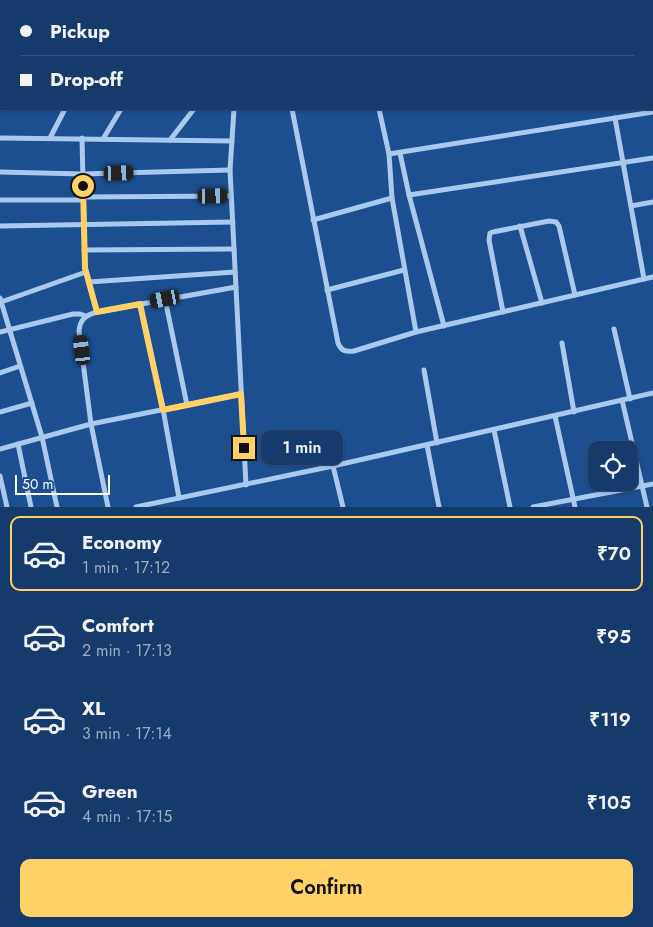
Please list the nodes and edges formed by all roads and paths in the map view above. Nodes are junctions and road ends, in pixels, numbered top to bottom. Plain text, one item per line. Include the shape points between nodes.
1 (64, 110) edge
2 (119, 110) edge
3 (193, 110) edge
4 (234, 110) edge
5 (292, 110) edge
6 (379, 110) edge
7 (653, 112) edge
8 (615, 118) junction
9 (0, 138) edge
10 (50, 138) junction
11 (82, 138) junction
12 (104, 139) junction
13 (170, 140) junction
14 (232, 141) junction
15 (400, 153) junction
16 (389, 154) junction
17 (653, 158) edge
18 (623, 163) junction
19 (230, 170) junction
20 (0, 172) edge
21 (82, 174) junction
22 (409, 195) junction
23 (232, 196) junction
24 (392, 198) junction
25 (83, 199) junction
26 (0, 200) edge
27 (653, 202) edge
28 (631, 206) junction
29 (313, 220) junction
30 (233, 222) junction
31 (84, 225) junction
32 (0, 226) edge
33 (520, 226) junction
34 (234, 249) junction
35 (84, 250) junction
36 (404, 270) junction
37 (86, 272) junction
38 (235, 272) junction
39 (653, 277) edge
40 (644, 279) junction
41 (89, 282) junction
42 (236, 286) junction
43 (327, 290) junction
44 (575, 295) junction
45 (165, 299) junction
46 (1, 300) edge
47 (542, 303) junction
48 (140, 304) junction
49 (97, 312) junction
50 (503, 312) junction
51 (86, 316) junction
52 (444, 326) junction
53 (9, 329) junction
54 (614, 329) dead end
55 (0, 332) edge
56 (416, 332) junction
57 (562, 343) dead end
58 (20, 366) junction
59 (424, 370) dead end
60 (0, 373) edge
61 (653, 393) edge
62 (241, 394) junction
63 (630, 399) junction
64 (622, 400) junction
65 (32, 403) junction
66 (187, 405) junction
67 (163, 410) junction
68 (0, 412) edge
69 (574, 412) junction
70 (555, 416) junction
71 (92, 424) junction
72 (494, 430) junction
73 (42, 437) junction
74 (437, 443) junction
75 (18, 444) junction
76 (426, 445) junction
77 (0, 449) edge
78 (333, 466) junction
79 (0, 476) edge
80 (653, 484) edge
81 (246, 485) junction
82 (642, 486) junction
83 (179, 498) junction
84 (573, 498) junction
85 (170, 500) junction
86 (7, 507) edge
87 (31, 507) edge
88 (57, 507) edge
89 (108, 507) edge
90 (136, 507) edge
91 (172, 507) edge
92 (343, 507) edge
93 (439, 507) edge
94 (510, 507) edge
95 (533, 507) edge
96 (574, 507) edge
97 (646, 507) edge

1 - 10 street
2 - 12 street
3 - 13 street
4 - 14 street
5 - 29 street
6 - 16 street
7 - 8 street
8 - 15 street
8 - 18 street
9 - 10 street
10 - 11 street
11 - 12 street
11 - 21 street
12 - 13 street
13 - 14 street
14 - 19 street
15 - 16 street
15 - 22 street
16 - 24 street
17 - 18 street
18 - 22 street
18 - 28 street
19 - 21 street
19 - 23 street
20 - 21 street
21 - 25 street
22 - 52 street
23 - 25 street
23 - 30 street
24 - 29 street
24 - 36 street
25 - 26 street
25 - 31 street
27 - 28 street
28 - 40 street
29 - 43 street
30 - 31 street
30 - 34 street
31 - 32 street
31 - 35 street
33 - 44 street via 550,220 556,222
33 - 47 street
33 - 50 street via 493,232 489,236
34 - 35 street
34 - 38 street
35 - 37 street
36 - 43 street
36 - 56 street
37 - 41 street
37 - 46 street
38 - 41 street
38 - 42 street
39 - 40 street
40 - 44 street
41 - 49 street
42 - 45 street
42 - 62 street
43 - 56 street via 338,343 344,350
44 - 47 street
45 - 48 street
45 - 66 street
46 - 53 street
47 - 50 street
48 - 49 street
48 - 67 street
49 - 51 street
50 - 52 street
51 - 53 street via 73,314
51 - 71 street via 79,331
52 - 56 street
53 - 55 street
53 - 58 street
54 - 63 street
57 - 69 street
58 - 60 street
58 - 65 street
59 - 74 street
61 - 63 street
62 - 66 street
62 - 81 street
63 - 64 street
64 - 69 street
64 - 82 street
65 - 68 street
65 - 73 street
66 - 67 street
67 - 71 street
67 - 83 street
69 - 70 street
70 - 72 street
70 - 84 street
71 - 73 street
71 - 89 street
72 - 74 street
72 - 94 street
73 - 75 street
73 - 88 street
74 - 76 street
75 - 77 street
75 - 87 street
76 - 78 street
76 - 93 street
78 - 81 street
78 - 92 street
79 - 86 street
80 - 82 street
81 - 83 street
82 - 84 street
82 - 97 street
83 - 85 street
84 - 95 street
84 - 96 street
85 - 90 street
85 - 91 street

